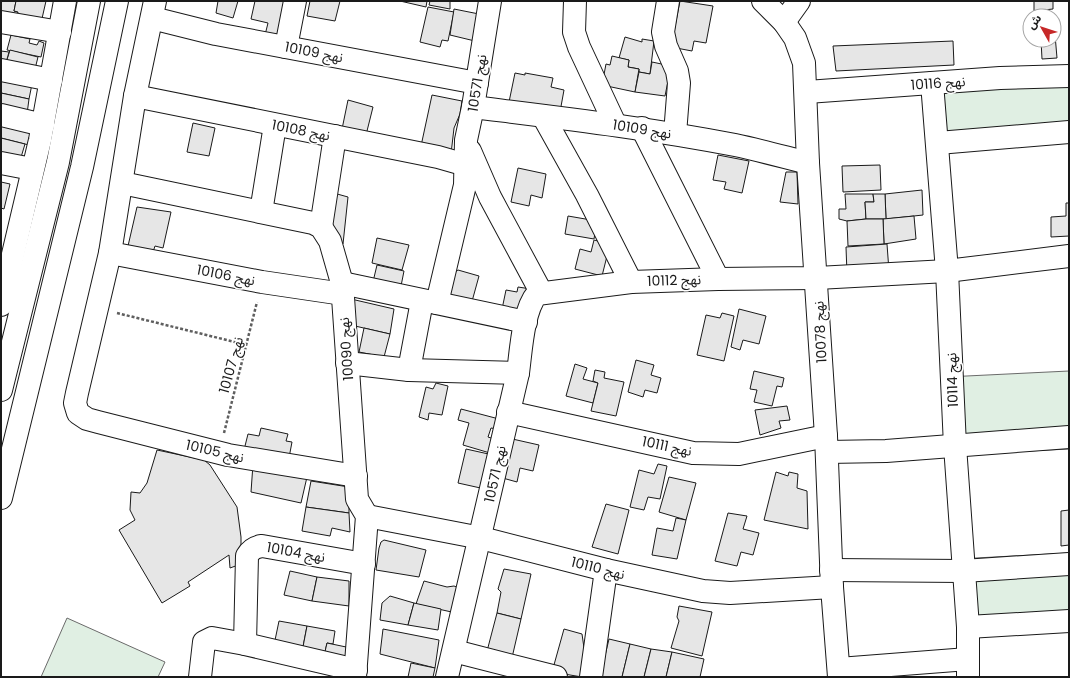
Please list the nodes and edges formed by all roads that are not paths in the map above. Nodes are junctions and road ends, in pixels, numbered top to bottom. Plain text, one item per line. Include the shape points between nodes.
1 (65, 1) edge
2 (89, 1) edge
3 (117, 1) edge
4 (295, 1) edge
5 (490, 1) edge
6 (575, 1) edge
7 (668, 1) edge
8 (763, 1) edge
9 (799, 1) edge
10 (153, 9) edge
11 (1, 22) edge
12 (784, 22) junction
13 (60, 32) junction
14 (286, 47) junction
15 (1, 70) edge
16 (1069, 76) edge
17 (51, 80) junction
18 (477, 82) junction
19 (932, 83) junction
20 (807, 92) junction
21 (135, 96) junction
22 (473, 107) junction
23 (1, 115) edge
24 (542, 116) junction
25 (615, 124) junction
26 (43, 125) junction
27 (275, 125) junction
28 (642, 128) junction
29 (1069, 132) edge
30 (675, 134) junction
31 (335, 136) junction
32 (466, 140) junction
33 (938, 143) junction
34 (1, 163) edge
35 (808, 164) junction
36 (466, 166) junction
37 (32, 169) junction
38 (122, 183) junction
39 (261, 212) junction
40 (10, 227) edge
41 (321, 227) junction
42 (110, 254) junction
43 (1069, 256) edge
44 (947, 271) junction
45 (5, 274) edge
46 (817, 278) junction
47 (718, 279) junction
48 (631, 282) junction
49 (342, 289) junction
50 (537, 295) junction
51 (430, 302) junction
52 (1, 305) edge
53 (526, 322) junction
54 (347, 363) junction
55 (409, 370) junction
56 (518, 373) junction
57 (1, 390) edge
58 (508, 412) junction
59 (1069, 437) edge
60 (826, 444) junction
61 (955, 446) junction
62 (356, 476) junction
63 (1, 498) edge
64 (367, 516) junction
65 (480, 538) junction
66 (364, 564) junction
67 (1069, 564) edge
68 (606, 570) junction
69 (963, 570) junction
70 (831, 578) junction
71 (1069, 621) edge
72 (968, 627) junction
73 (245, 644) junction
74 (454, 651) junction
75 (968, 668) edge
76 (356, 673) edge
77 (519, 673) edge
78 (839, 673) edge
79 (200, 677) edge
80 (447, 677) edge
81 (556, 677) edge
82 (591, 677) edge

1 - 13 main road
2 - 57 main road via 58,162
3 - 63 main road via 82,167
4 - 14 main road
5 - 18 main road, نهج 10571
6 - 25 main road via 574,32
7 - 30 main road via 664,32 666,46 677,71 678,83
8 - 12 main road, نهج 10078
9 - 12 main road
10 - 14 main road, نهج 10109 via 216,34
10 - 21 main road
11 - 13 main road
12 - 20 main road, نهج 10078 via 795,38 804,63
13 - 17 main road
14 - 18 main road, نهج 10109
15 - 17 main road
16 - 19 main road, نهج 10116
17 - 26 main road
18 - 22 main road, نهج 10571
19 - 20 main road, نهج 10116
19 - 33 main road, نهج 10114
20 - 35 main road, نهج 10078
21 - 27 main road, نهج 10108
21 - 38 main road
22 - 24 main road, نهج 10109
22 - 32 main road, نهج 10571
23 - 26 main road
24 - 25 main road, نهج 10109
24 - 48 main road via 587,195
25 - 28 main road, نهج 10109
26 - 37 main road
27 - 31 main road, نهج 10108
27 - 39 main road
28 - 30 main road, نهج 10109
28 - 47 main road
29 - 33 main road
30 - 35 main road, نهج 10109 via 737,145
31 - 36 main road, نهج 10108 via 438,157
31 - 41 main road
32 - 36 main road, نهج 10571
32 - 50 main road via 472,160
33 - 44 main road, نهج 10114
34 - 37 main road
35 - 46 main road, نهج 10078
36 - 51 main road, نهج 10571 via 466,185
37 - 40 main road
38 - 39 main road
38 - 42 main road
39 - 41 main road
40 - 45 main road
41 - 49 main road, نهج 10090 via 330,240
42 - 49 main road, نهج 10106 via 262,282
42 - 62 main road, نهج 10105 via 77,393 78,413 87,419 218,453
43 - 44 main road, نهج 10112
44 - 46 main road, نهج 10112
44 - 61 main road, نهج 10114
45 - 52 main road
46 - 47 main road, نهج 10112
46 - 60 main road, نهج 10078
47 - 48 main road, نهج 10112
48 - 50 main road, نهج 10112
49 - 51 main road, نهج 10106
49 - 54 main road, نهج 10090
50 - 53 main road, نهج 10571
51 - 53 main road, نهج 10106
51 - 55 main road, نهج 10571
53 - 56 main road, نهج 10571
54 - 55 main road
54 - 62 main road, نهج 10090
55 - 56 main road
56 - 58 main road, نهج 10571
58 - 60 main road, نهج 10111 via 694,453 740,454
58 - 65 main road, نهج 10571
59 - 61 main road, نهج 10111
60 - 61 main road, نهج 10111 via 886,451
60 - 70 main road, نهج 10078
61 - 69 main road, نهج 10114
62 - 64 main road, نهج 10090 via 357,499
64 - 65 main road, نهج 10110
64 - 66 main road
65 - 68 main road, نهج 10110
65 - 74 main road, نهج 10571
66 - 73 main road, نهج 10104 via 256,546 247,556
66 - 76 main road
67 - 69 main road, نهج 10110
68 - 70 main road, نهج 10110 via 703,591 730,593
68 - 82 main road
69 - 70 main road, نهج 10110
69 - 72 main road, نهج 10114
70 - 78 main road, نهج 10078
71 - 72 main road
72 - 75 main road, نهج 10114
73 - 76 main road
73 - 79 main road via 207,639 204,642
74 - 77 main road
74 - 80 main road, نهج 10571
75 - 78 main road
77 - 81 main road

